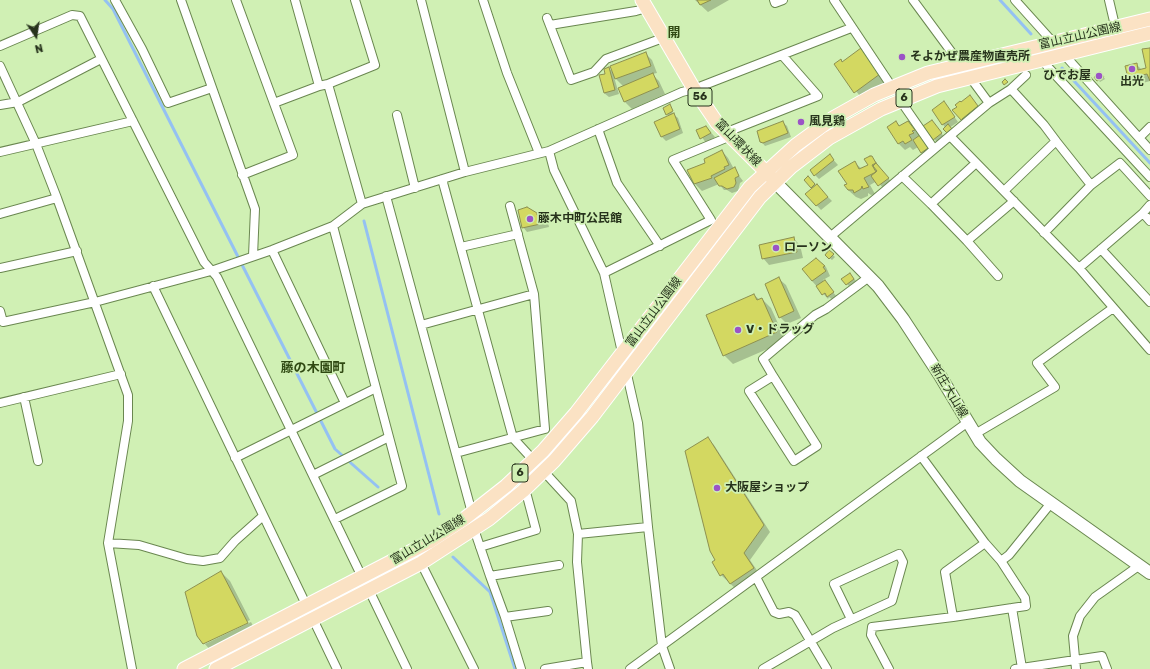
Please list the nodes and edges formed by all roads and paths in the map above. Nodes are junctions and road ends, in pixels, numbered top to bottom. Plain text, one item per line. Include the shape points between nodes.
1 (115, 0) edge
2 (181, 0) edge
3 (236, 0) edge
4 (296, 0) edge
5 (355, 0) edge
6 (421, 0) edge
7 (483, 0) edge
8 (774, 0) edge
9 (783, 0) edge
10 (834, 0) edge
11 (913, 0) edge
12 (1015, 0) edge
13 (1109, 0) edge
14 (644, 4) edge
15 (1150, 19) edge
16 (851, 28) junction
17 (1115, 28) junction
18 (1150, 33) edge
19 (663, 38) junction
20 (1118, 41) junction
21 (1052, 42) junction
22 (0, 46) edge
23 (1064, 54) junction
24 (782, 55) junction
25 (101, 59) junction
26 (961, 64) junction
27 (0, 66) edge
28 (1047, 66) dead end
29 (1026, 75) dead end
30 (970, 76) junction
31 (328, 84) junction
32 (319, 86) junction
33 (892, 87) junction
34 (212, 88) junction
35 (1011, 89) junction
36 (694, 90) junction
37 (900, 100) junction
38 (18, 102) junction
39 (274, 103) junction
40 (989, 103) junction
41 (0, 105) edge
42 (398, 115) dead end
43 (133, 121) junction
44 (1150, 126) edge
45 (598, 129) junction
46 (729, 134) junction
47 (950, 136) junction
48 (1138, 138) junction
49 (1056, 141) junction
50 (36, 144) junction
51 (934, 149) junction
52 (1150, 150) edge
53 (549, 151) junction
54 (0, 152) edge
55 (539, 153) junction
56 (976, 163) junction
57 (465, 172) junction
58 (766, 172) junction
59 (242, 175) junction
60 (902, 176) junction
61 (1150, 177) edge
62 (442, 179) junction
63 (775, 182) junction
64 (1091, 185) junction
65 (415, 188) junction
66 (1004, 191) junction
67 (386, 196) junction
68 (1150, 196) edge
69 (57, 198) junction
70 (1014, 202) junction
71 (362, 204) junction
72 (931, 204) junction
73 (1150, 205) edge
74 (510, 206) dead end
75 (1142, 213) junction
76 (0, 214) edge
77 (1150, 221) edge
78 (333, 226) junction
79 (1044, 233) junction
80 (518, 234) junction
81 (830, 237) junction
82 (967, 240) junction
83 (660, 246) junction
84 (461, 247) junction
85 (1101, 249) junction
86 (272, 250) junction
87 (77, 251) junction
88 (253, 256) junction
89 (0, 268) edge
90 (1079, 268) junction
91 (211, 271) junction
92 (604, 273) junction
93 (998, 276) dead end
94 (869, 277) junction
95 (153, 286) junction
96 (534, 294) junction
97 (95, 302) junction
98 (1150, 302) edge
99 (478, 308) junction
100 (1113, 308) junction
101 (0, 311) edge
102 (421, 325) junction
103 (1150, 350) edge
104 (622, 355) junction
105 (625, 373) junction
106 (121, 374) junction
107 (773, 376) junction
108 (376, 388) junction
109 (24, 397) junction
110 (1, 401) edge
111 (344, 404) junction
112 (968, 422) junction
113 (291, 430) junction
114 (975, 434) junction
115 (389, 437) junction
116 (513, 438) junction
117 (456, 453) junction
118 (921, 456) junction
119 (235, 458) junction
120 (38, 461) dead end
121 (533, 461) junction
122 (543, 472) junction
123 (313, 475) junction
124 (523, 491) junction
125 (1051, 503) junction
126 (472, 513) junction
127 (263, 516) junction
128 (335, 519) junction
129 (648, 527) junction
130 (474, 530) junction
131 (578, 534) junction
132 (985, 543) junction
133 (108, 544) junction
134 (480, 547) junction
135 (1001, 561) junction
136 (421, 563) junction
137 (559, 565) dead end
138 (1140, 565) junction
139 (1150, 573) edge
140 (490, 576) junction
141 (362, 577) junction
142 (756, 577) junction
143 (368, 590) junction
144 (307, 606) junction
145 (1012, 608) junction
146 (548, 611) dead end
147 (505, 617) junction
148 (953, 617) junction
149 (313, 618) junction
150 (851, 620) junction
151 (810, 641) junction
152 (662, 646) junction
153 (1074, 660) junction
154 (587, 666) edge
155 (1018, 668) edge
156 (132, 669) edge
157 (184, 669) edge
158 (216, 669) edge
159 (337, 669) edge
160 (407, 669) edge
161 (474, 669) edge
162 (521, 669) edge
163 (545, 669) edge
164 (630, 669) edge
165 (670, 669) edge
166 (763, 669) edge
167 (827, 669) edge
168 (889, 669) edge
169 (1076, 669) edge
170 (1107, 669) edge

1 - 34 street via 168,103
2 - 34 street
3 - 39 street
4 - 32 street
5 - 31 street via 375,65
6 - 57 street
7 - 55 street via 507,73
8 - 9 street via 776,3
10 - 16 street
11 - 26 street
12 - 21 street
13 - 17 street
14 - 19 main road, 富山環状線 / 56
14 - 19 street via 636,11 549,22 571,80 594,72 606,59
15 - 17 main road, 富山立山公園線 / 6
16 - 24 street
16 - 33 street
17 - 20 street
17 - 21 main road, 富山立山公園線 / 6
18 - 20 main road, 富山立山公園線 / 6
19 - 36 main road, 富山環状線 / 56
20 - 23 main road, 富山立山公園線 / 6
21 - 23 street
21 - 26 main road, 富山立山公園線 / 6
22 - 25 street via 72,15 80,16
23 - 30 main road, 富山立山公園線 / 6
23 - 48 street
24 - 36 street
24 - 46 street via 818,96
25 - 38 street
25 - 43 street
26 - 30 street
26 - 33 main road, 富山立山公園線 / 6
27 - 38 street
28 - 61 street
29 - 35 street
30 - 37 main road, 富山立山公園線 / 6
30 - 40 street
31 - 32 street
31 - 71 street
32 - 39 street
33 - 58 main road, 富山立山公園線 / 6 via 833,118 796,145
34 - 59 street
35 - 40 street
35 - 49 street
36 - 45 street via 682,92
36 - 46 main road, 富山環状線 / 56
37 - 51 street
37 - 63 main road, 富山立山公園線 / 6 via 829,138
38 - 41 street
38 - 50 street
39 - 59 street via 293,155
40 - 47 street
42 - 65 street
43 - 50 street
43 - 91 street via 204,262
44 - 48 street
45 - 53 street
45 - 83 street via 617,182
46 - 58 main road, 富山環状線 / 56
46 - 83 street via 673,160 711,220
47 - 51 street
47 - 56 street
48 - 52 street
49 - 64 street
49 - 66 street
50 - 54 street
50 - 69 street
51 - 60 street
53 - 55 street
53 - 92 street via 554,170
55 - 57 street
56 - 66 street
56 - 72 street
57 - 62 street
58 - 63 main road, 富山環状線 / 56
58 - 104 main road, 富山立山公園線 / 6 via 742,197
59 - 88 street via 255,209
60 - 72 street
60 - 81 street
62 - 65 street
62 - 84 street
63 - 81 main road, 新庄大山線
63 - 105 main road, 富山立山公園線 / 6 via 760,197
64 - 68 street via 1120,162
64 - 79 street
65 - 67 street
66 - 70 street
67 - 71 street
67 - 102 street
69 - 76 street
69 - 87 street
70 - 79 street
70 - 82 street
71 - 78 street
72 - 82 street
73 - 75 street
74 - 80 street
75 - 77 street
75 - 85 street
78 - 86 street
78 - 108 street
79 - 90 street
80 - 84 street
80 - 96 street
81 - 94 main road, 新庄大山線
82 - 93 street
83 - 92 street
84 - 99 street
85 - 90 street
85 - 98 street
86 - 88 street
86 - 111 street
87 - 89 street
87 - 97 street
88 - 91 street
90 - 100 street
91 - 95 street
91 - 113 street via 217,277
92 - 104 street
94 - 107 street via 815,315 763,359
94 - 112 main road, 新庄大山線 via 903,319
95 - 97 street
95 - 119 street
96 - 99 street
96 - 116 street via 545,429
97 - 101 street via 3,322
97 - 106 street
99 - 102 street
99 - 116 street
100 - 103 street
100 - 114 street via 1037,363 1055,387
102 - 117 street
104 - 105 street
104 - 121 main road, 富山立山公園線 / 6 via 576,413
105 - 122 main road, 富山立山公園線 / 6 via 588,422
105 - 129 street via 638,423
106 - 109 street
106 - 133 street via 128,396 128,421
107 - 107 street via 817,446 794,461 749,391
108 - 111 street
108 - 115 street
109 - 110 street
109 - 120 street
111 - 113 street
112 - 114 main road, 新庄大山線
112 - 118 street
113 - 119 street
113 - 123 street
114 - 125 main road, 新庄大山線 via 996,459 1020,481
115 - 123 street
115 - 128 street via 402,486
116 - 117 street
116 - 121 street
117 - 126 street
118 - 132 street
118 - 142 street
119 - 127 street
121 - 122 street
121 - 126 main road, 富山立山公園線 / 6
122 - 124 main road, 富山立山公園線 / 6
122 - 131 street via 571,501
123 - 128 street
124 - 130 main road, 富山立山公園線 / 6
124 - 134 street via 527,496 536,530
125 - 135 street via 1009,555
125 - 138 main road, 新庄大山線
126 - 141 main road, 富山立山公園線 / 6 via 429,542
127 - 133 street via 220,558 187,559 139,545
127 - 144 street
128 - 141 street
129 - 131 street
129 - 152 street
130 - 134 street
130 - 136 main road, 富山立山公園線 / 6
131 - 154 street via 577,562
132 - 135 street
132 - 148 street via 945,572
133 - 156 street
134 - 140 street
135 - 145 street via 1025,598 1026,606
136 - 143 main road, 富山立山公園線 / 6
136 - 161 street
137 - 140 street
138 - 139 main road, 新庄大山線
138 - 153 street via 1095,597 1080,616 1073,636
140 - 147 street
141 - 144 main road, 富山立山公園線 / 6
142 - 151 street via 774,612 789,612 795,615
142 - 152 street
143 - 149 main road, 富山立山公園線 / 6
143 - 160 street
144 - 149 street
144 - 157 main road, 富山立山公園線 / 6
145 - 148 street
145 - 155 street
146 - 147 street
147 - 162 street
148 - 168 street via 872,627 871,635
149 - 158 main road, 富山立山公園線 / 6
149 - 159 street
150 - 150 street via 892,601 903,562 899,554 834,584
150 - 151 street
151 - 166 street
151 - 167 street
152 - 164 street
152 - 165 street
153 - 155 street
153 - 169 street
153 - 170 street via 1102,656
154 - 163 street

